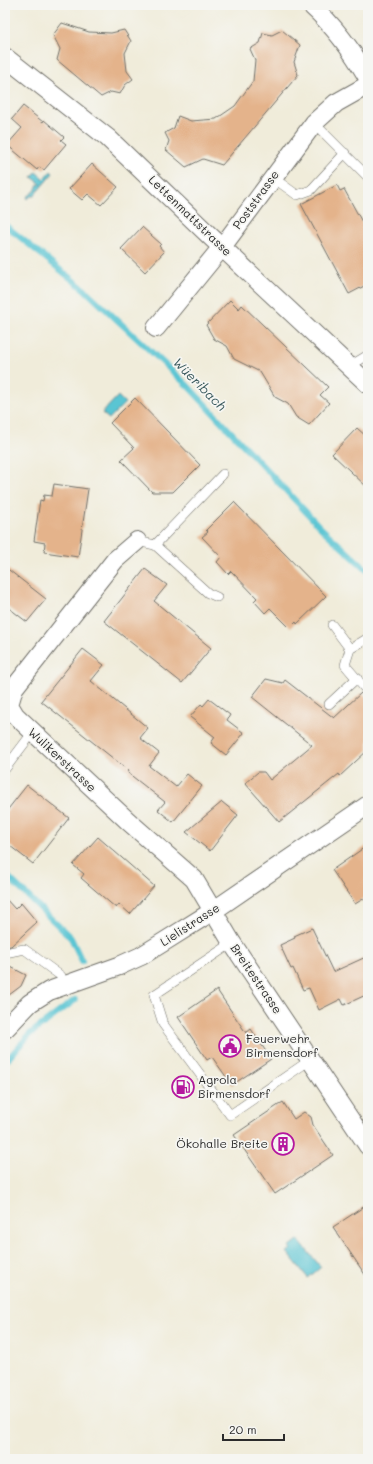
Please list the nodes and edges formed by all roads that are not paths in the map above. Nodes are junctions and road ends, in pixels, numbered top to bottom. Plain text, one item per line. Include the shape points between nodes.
1 (311, 5) edge
2 (5, 57) edge
3 (368, 78) edge
4 (368, 85) edge
5 (314, 123) junction
6 (345, 153) junction
7 (272, 177) junction
8 (368, 177) edge
9 (222, 247) junction
10 (156, 328) dead end
11 (368, 355) edge
12 (350, 366) junction
13 (368, 384) edge
14 (223, 474) dead end
15 (137, 541) joint
16 (155, 545) junction
17 (217, 597) dead end
18 (332, 624) dead end
19 (368, 638) edge
20 (350, 649) junction
21 (357, 678) junction
22 (368, 692) edge
23 (328, 704) dead end
24 (33, 732) junction
25 (5, 769) edge
26 (368, 805) edge
27 (214, 911) junction
28 (232, 943) junction
29 (5, 953) edge
30 (63, 986) junction
31 (5, 1029) edge
32 (310, 1060) junction
33 (368, 1146) edge

1 - 3 street via 343,38
2 - 9 street, Lettenmattstrasse via 108,138
4 - 5 street, Poststrasse via 336,103
5 - 6 lane
5 - 7 street, Poststrasse
6 - 7 lane via 311,190 296,195
6 - 8 lane
7 - 9 street, Poststrasse
9 - 10 street, Poststrasse
9 - 12 street, Lettenmattstrasse
11 - 12 lane
12 - 13 street, Lettenmattstrasse
14 - 16 lane
15 - 16 lane
15 - 24 street, Wulikerstrasse via 115,560 14,688 9,705 14,715
16 - 17 lane via 208,593
18 - 20 lane
19 - 20 lane
20 - 21 lane via 345,665
21 - 22 lane
21 - 23 lane
24 - 25 lane
24 - 27 street, Wulikerstrasse via 194,879
26 - 27 street, Lielistrasse
27 - 28 street, Breitestrasse
27 - 30 street, Lielistrasse via 141,956
28 - 32 street, Breitestrasse
28 - 32 lane via 154,995 163,1024 230,1115
29 - 30 lane via 24,949 61,976
30 - 31 street, Lielistrasse via 30,1003
32 - 33 street, Breitestrasse

